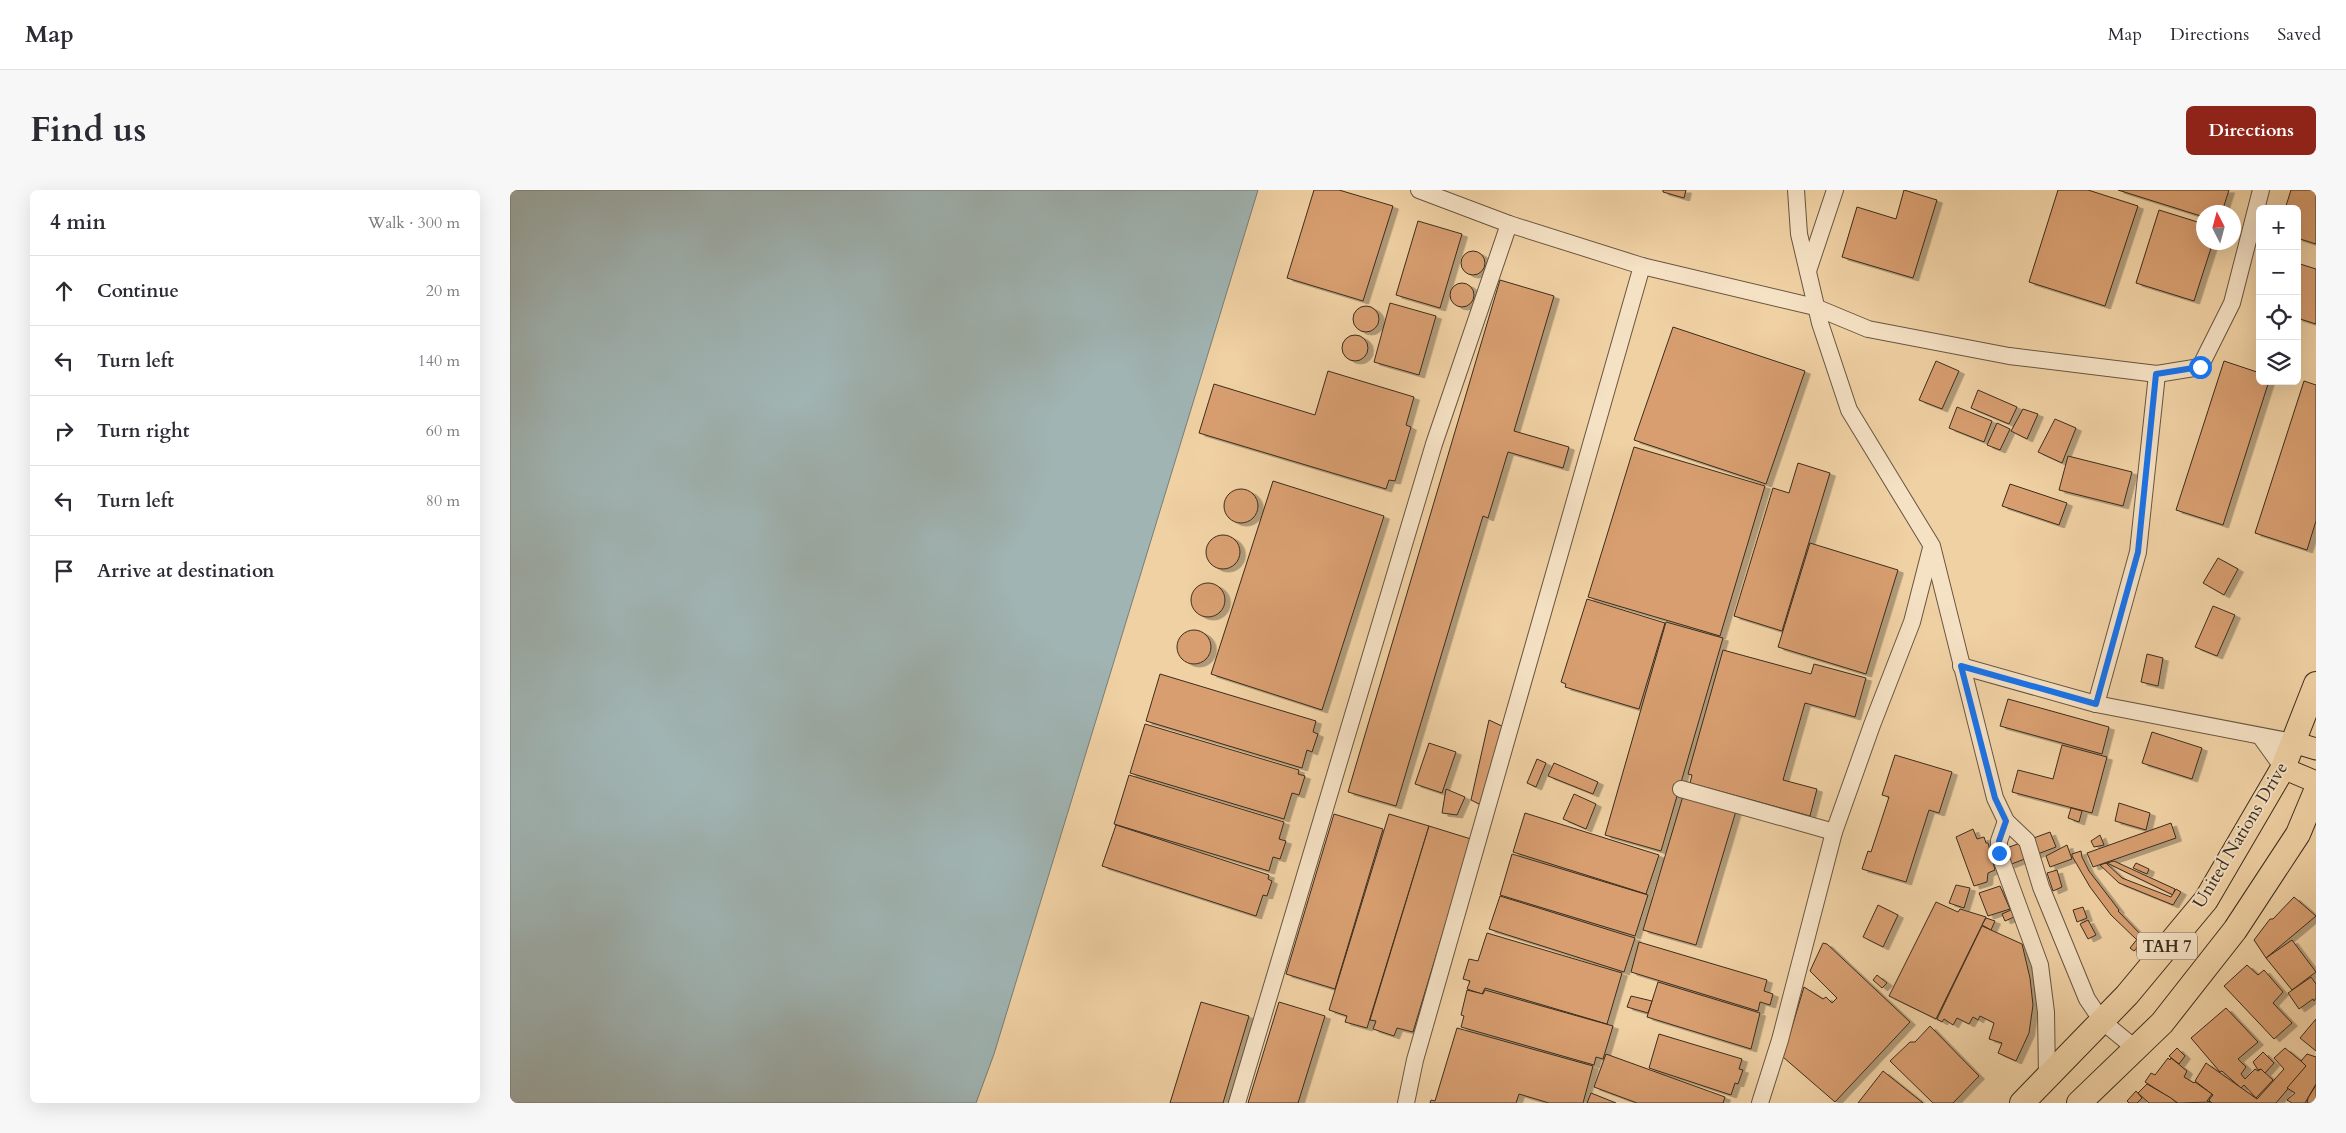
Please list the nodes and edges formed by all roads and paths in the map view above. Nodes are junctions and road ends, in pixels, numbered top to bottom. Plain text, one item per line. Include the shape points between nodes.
1 (1419, 190) edge
2 (1796, 190) edge
3 (1835, 190) edge
4 (2261, 190) edge
5 (1509, 224) junction
6 (1642, 266) junction
7 (1808, 274) junction
8 (1816, 307) junction
9 (2156, 374) junction
10 (1932, 546) junction
11 (1961, 666) junction
12 (2316, 684) edge
13 (2096, 704) junction
14 (2260, 736) junction
15 (2293, 742) junction
16 (2316, 749) edge
17 (2282, 768) junction
18 (2316, 782) edge
19 (1681, 789) dead end
20 (2316, 791) edge
21 (2006, 821) junction
22 (1834, 832) junction
23 (2102, 1021) junction
24 (2136, 1049) junction
25 (2047, 1076) junction
26 (1237, 1103) edge
27 (1406, 1103) edge
28 (1760, 1103) edge
29 (2022, 1103) edge
30 (2080, 1103) edge

1 - 5 street
2 - 7 street via 1799,234
3 - 7 street
4 - 9 street via 2232,303 2200,367
5 - 6 street
5 - 26 street via 1434,444
6 - 8 street
6 - 27 street via 1415,1060
7 - 8 street
8 - 9 street via 1868,329 2009,356
8 - 10 street via 1850,410
9 - 13 street via 2138,552
10 - 11 street
10 - 22 street via 1912,622
11 - 13 street
11 - 21 street via 1995,798
12 - 15 highway, TAH 7
13 - 14 street
14 - 15 street
14 - 17 street
15 - 16 main road
15 - 17 highway, United Nations Drive / TAH 7
17 - 18 main road
17 - 23 highway, United Nations Drive / TAH 7 via 2206,900
19 - 22 street
20 - 24 highway, TAH 7 via 2298,834 2235,930 2162,1023
21 - 23 street via 2027,841 2087,999
21 - 25 street via 1999,841 1999,853 2040,966 2046,1012
22 - 28 street via 1780,1040
23 - 24 street
23 - 25 highway, United Nations Drive / TAH 7
24 - 30 highway, TAH 7
25 - 29 highway, United Nations Drive / TAH 7

